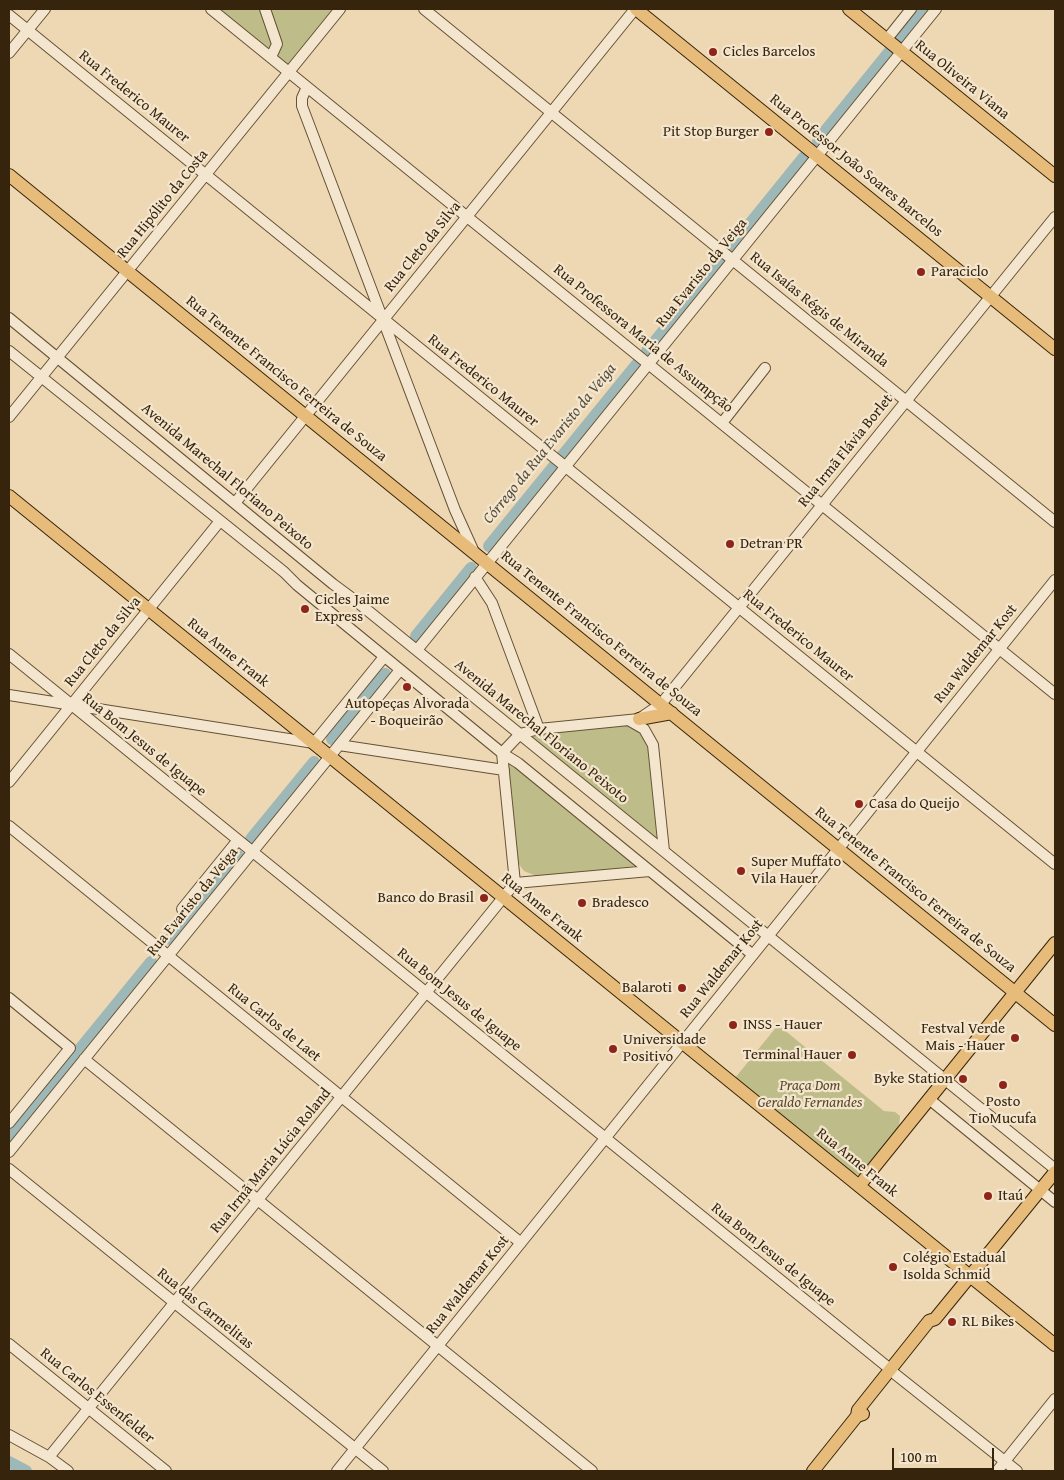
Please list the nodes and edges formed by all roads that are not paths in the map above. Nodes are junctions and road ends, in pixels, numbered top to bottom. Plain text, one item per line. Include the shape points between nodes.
1 (45, 9) edge
2 (211, 9) edge
3 (265, 9) edge
4 (340, 9) edge
5 (424, 9) edge
6 (636, 9) edge
7 (849, 9) edge
8 (911, 9) edge
9 (936, 9) edge
10 (9, 15) edge
11 (28, 30) junction
12 (886, 39) junction
13 (902, 52) junction
14 (9, 53) edge
15 (271, 57) junction
16 (289, 72) junction
17 (307, 86) junction
18 (551, 112) junction
19 (817, 156) junction
20 (9, 175) edge
21 (206, 175) junction
22 (1055, 176) edge
23 (467, 216) junction
24 (1055, 218) edge
25 (733, 260) junction
26 (127, 271) junction
27 (991, 297) junction
28 (9, 318) edge
29 (384, 319) junction
30 (1055, 349) edge
31 (9, 351) edge
32 (57, 358) junction
33 (648, 364) junction
34 (765, 368) dead end
35 (41, 378) junction
36 (906, 401) junction
37 (306, 416) junction
38 (9, 417) edge
39 (722, 423) junction
40 (563, 465) junction
41 (9, 496) edge
42 (234, 503) junction
43 (822, 504) junction
44 (454, 510) junction
45 (220, 521) junction
46 (1055, 522) edge
47 (442, 526) junction
48 (475, 553) junction
49 (487, 563) junction
50 (475, 577) junction
51 (1055, 580) edge
52 (739, 608) junction
53 (149, 609) junction
54 (1000, 649) junction
55 (416, 650) junction
56 (9, 654) edge
57 (384, 657) junction
58 (400, 670) junction
59 (1055, 694) edge
60 (9, 695) edge
61 (661, 704) junction
62 (71, 705) junction
63 (672, 713) junction
64 (634, 720) junction
65 (539, 729) junction
66 (520, 734) junction
67 (314, 743) junction
68 (339, 746) junction
69 (917, 752) junction
70 (502, 754) junction
71 (330, 756) junction
72 (504, 770) junction
73 (9, 782) edge
74 (9, 826) edge
75 (238, 840) junction
76 (839, 849) junction
77 (664, 851) junction
78 (252, 852) junction
79 (1055, 864) edge
80 (650, 871) junction
81 (515, 883) junction
82 (504, 898) junction
83 (182, 909) dead end
84 (768, 936) junction
85 (1055, 943) edge
86 (753, 955) junction
87 (168, 956) junction
88 (1015, 992) junction
89 (426, 993) junction
90 (9, 998) edge
91 (1055, 1025) edge
92 (682, 1043) junction
93 (84, 1059) junction
94 (945, 1080) junction
95 (342, 1097) junction
96 (929, 1099) junction
97 (9, 1123) edge
98 (605, 1138) junction
99 (9, 1152) edge
100 (9, 1169) edge
101 (1055, 1171) edge
102 (859, 1186) junction
103 (1041, 1190) junction
104 (258, 1200) junction
105 (1055, 1202) edge
106 (521, 1243) junction
107 (971, 1277) junction
108 (174, 1303) junction
109 (9, 1344) edge
110 (1055, 1345) edge
111 (438, 1346) junction
112 (893, 1372) junction
113 (1055, 1399) edge
114 (89, 1409) junction
115 (9, 1436) edge
116 (355, 1449) junction
117 (50, 1457) junction
118 (1005, 1461) junction
119 (68, 1471) edge
120 (166, 1471) edge
121 (337, 1471) edge
122 (383, 1471) edge
123 (592, 1471) edge
124 (813, 1471) edge
125 (997, 1471) edge
126 (1017, 1471) edge

1 - 11 street
2 - 15 street, Rua Professora Maria de Assumpção
3 - 15 street via 277,44
4 - 16 street, Rua Hipólito da Costa
5 - 18 street, Rua Isaías Régis de Miranda
6 - 18 street, Rua Cleto da Silva
6 - 19 main road, Rua Professor João Soares Barcelos
7 - 12 main road, Rua Oliveira Viana
8 - 12 street
9 - 13 street, Rua Evaristo da Veiga
10 - 11 street, Rua Frederico Maurer
11 - 14 street
11 - 21 street, Rua Frederico Maurer
12 - 13 main road, Rua Oliveira Viana
13 - 19 street, Rua Evaristo da Veiga
13 - 22 main road, Rua Oliveira Viana
15 - 16 street, Rua Professora Maria de Assumpção
16 - 17 street, Rua Professora Maria de Assumpção
16 - 21 street, Rua Hipólito da Costa
17 - 23 street, Rua Professora Maria de Assumpção
17 - 29 street via 302,106
18 - 23 street, Rua Cleto da Silva
18 - 25 street, Rua Isaías Régis de Miranda
19 - 25 street, Rua Evaristo da Veiga
19 - 27 main road, Rua Professor João Soares Barcelos
20 - 26 main road, Rua Tenente Francisco Ferreira de Souza
21 - 26 street, Rua Hipólito da Costa
21 - 29 street, Rua Frederico Maurer
23 - 29 street, Rua Cleto da Silva
23 - 33 street, Rua Professora Maria de Assumpção
24 - 27 street, Rua Irmã Flávia Borlet
25 - 33 street, Rua Evaristo da Veiga
25 - 36 street, Rua Isaías Régis de Miranda
26 - 32 street, Rua Hipólito da Costa
26 - 37 main road, Rua Tenente Francisco Ferreira de Souza
27 - 30 main road, Rua Professor João Soares Barcelos
27 - 36 street, Rua Irmã Flávia Borlet
28 - 32 street, Avenida Marechal Floriano Peixoto
29 - 37 street, Rua Cleto da Silva
29 - 40 street, Rua Frederico Maurer
29 - 44 street
31 - 35 street
32 - 35 street, Rua Hipólito da Costa
32 - 42 street, Avenida Marechal Floriano Peixoto
33 - 39 street, Rua Professora Maria de Assumpção
33 - 40 street, Rua Evaristo da Veiga
34 - 39 street
35 - 38 street, Rua Hipólito da Costa
35 - 45 street
36 - 43 street, Rua Irmã Flávia Borlet
36 - 46 street, Rua Isaías Régis de Miranda
37 - 42 street, Rua Cleto da Silva
37 - 47 main road, Rua Tenente Francisco Ferreira de Souza
39 - 43 street, Rua Professora Maria de Assumpção
40 - 49 street, Rua Evaristo da Veiga
40 - 52 street, Rua Frederico Maurer
41 - 53 main road, Rua Anne Frank
42 - 55 street, Avenida Marechal Floriano Peixoto
43 - 52 street, Rua Irmã Flávia Borlet
43 - 54 street, Rua Professora Maria de Assumpção
44 - 47 street via 452,520
44 - 48 street
45 - 53 street, Rua Cleto da Silva
45 - 57 street
47 - 48 main road, Rua Tenente Francisco Ferreira de Souza
48 - 49 main road, Rua Tenente Francisco Ferreira de Souza
49 - 50 street, Rua Evaristo da Veiga
49 - 61 main road, Rua Tenente Francisco Ferreira de Souza
50 - 55 street, Rua Evaristo da Veiga
50 - 65 street via 492,603
51 - 54 street, Rua Waldemar Kost
52 - 61 street, Rua Irmã Flávia Borlet
52 - 69 street, Rua Frederico Maurer
53 - 62 street, Rua Cleto da Silva
53 - 67 main road, Rua Anne Frank
54 - 59 street, Rua Professora Maria de Assumpção
54 - 69 street, Rua Waldemar Kost
55 - 66 street, Avenida Marechal Floriano Peixoto
56 - 62 street, Rua Bom Jesus de Iguape
57 - 58 street
57 - 67 street
58 - 68 street, Rua Evaristo da Veiga
58 - 70 street
60 - 62 street
61 - 63 main road, Rua Tenente Francisco Ferreira de Souza
61 - 64 street, Rua Irmã Flávia Borlet
62 - 67 street
62 - 73 street, Rua Cleto da Silva
62 - 75 street, Rua Bom Jesus de Iguape
63 - 64 main road
63 - 76 main road, Rua Tenente Francisco Ferreira de Souza
64 - 65 street
64 - 77 street via 644,729 652,745
65 - 66 street
66 - 70 street
66 - 77 street, Avenida Marechal Floriano Peixoto
67 - 71 main road, Rua Anne Frank
68 - 71 street, Rua Evaristo da Veiga
68 - 72 street
69 - 76 street, Rua Waldemar Kost
69 - 79 street, Rua Frederico Maurer
70 - 72 street
70 - 80 street via 518,763
71 - 78 street, Rua Evaristo da Veiga
71 - 82 main road, Rua Anne Frank
72 - 81 street
74 - 87 street, Rua Carlos de Laet
75 - 78 street, Rua Bom Jesus de Iguape
75 - 83 street, Rua Evaristo da Veiga
76 - 84 street, Rua Waldemar Kost
76 - 88 main road, Rua Tenente Francisco Ferreira de Souza
77 - 84 street, Avenida Marechal Floriano Peixoto
78 - 87 street, Rua Evaristo da Veiga
78 - 89 street, Rua Bom Jesus de Iguape
80 - 81 street
80 - 86 street
81 - 82 street, Rua Irmã Maria Lúcia Roland
82 - 89 street, Rua Irmã Maria Lúcia Roland
82 - 92 main road, Rua Anne Frank
84 - 86 street, Rua Waldemar Kost
84 - 94 street, Avenida Marechal Floriano Peixoto
85 - 88 main road
86 - 92 street, Rua Waldemar Kost
87 - 93 street, Rua Evaristo da Veiga
87 - 95 street, Rua Carlos de Laet
88 - 91 main road, Rua Tenente Francisco Ferreira de Souza
88 - 94 main road
89 - 95 street, Rua Irmã Maria Lúcia Roland
89 - 98 street, Rua Bom Jesus de Iguape
90 - 97 street via 70,1048
92 - 98 street, Rua Waldemar Kost
92 - 102 main road, Rua Anne Frank
93 - 99 street, Rua Evaristo da Veiga
93 - 104 street
94 - 96 main road
94 - 101 street, Avenida Marechal Floriano Peixoto
95 - 104 street, Rua Irmã Maria Lúcia Roland
95 - 106 street, Rua Carlos de Laet
96 - 102 main road
96 - 103 street
98 - 106 street, Rua Waldemar Kost
98 - 112 street, Rua Bom Jesus de Iguape
100 - 108 street, Rua das Carmelitas
101 - 103 main road
102 - 107 main road, Rua Anne Frank
103 - 105 street
103 - 107 main road
104 - 108 street, Rua Irmã Maria Lúcia Roland
104 - 111 street
106 - 111 street, Rua Waldemar Kost
107 - 110 main road, Rua Anne Frank
107 - 112 main road via 935,1319 929,1321
108 - 114 street, Rua Irmã Maria Lúcia Roland
108 - 116 street, Rua das Carmelitas
109 - 114 street, Rua Carlos Essenfelder
111 - 116 street, Rua Waldemar Kost
111 - 123 street
112 - 118 street, Rua Bom Jesus de Iguape
112 - 124 main road via 858,1410 857,1416
113 - 118 street
114 - 117 street, Rua Irmã Maria Lúcia Roland
114 - 120 street, Rua Carlos Essenfelder
115 - 117 street
116 - 121 street, Rua Waldemar Kost
116 - 122 street, Rua das Carmelitas
117 - 119 street
118 - 125 street
118 - 126 street, Rua Bom Jesus de Iguape

